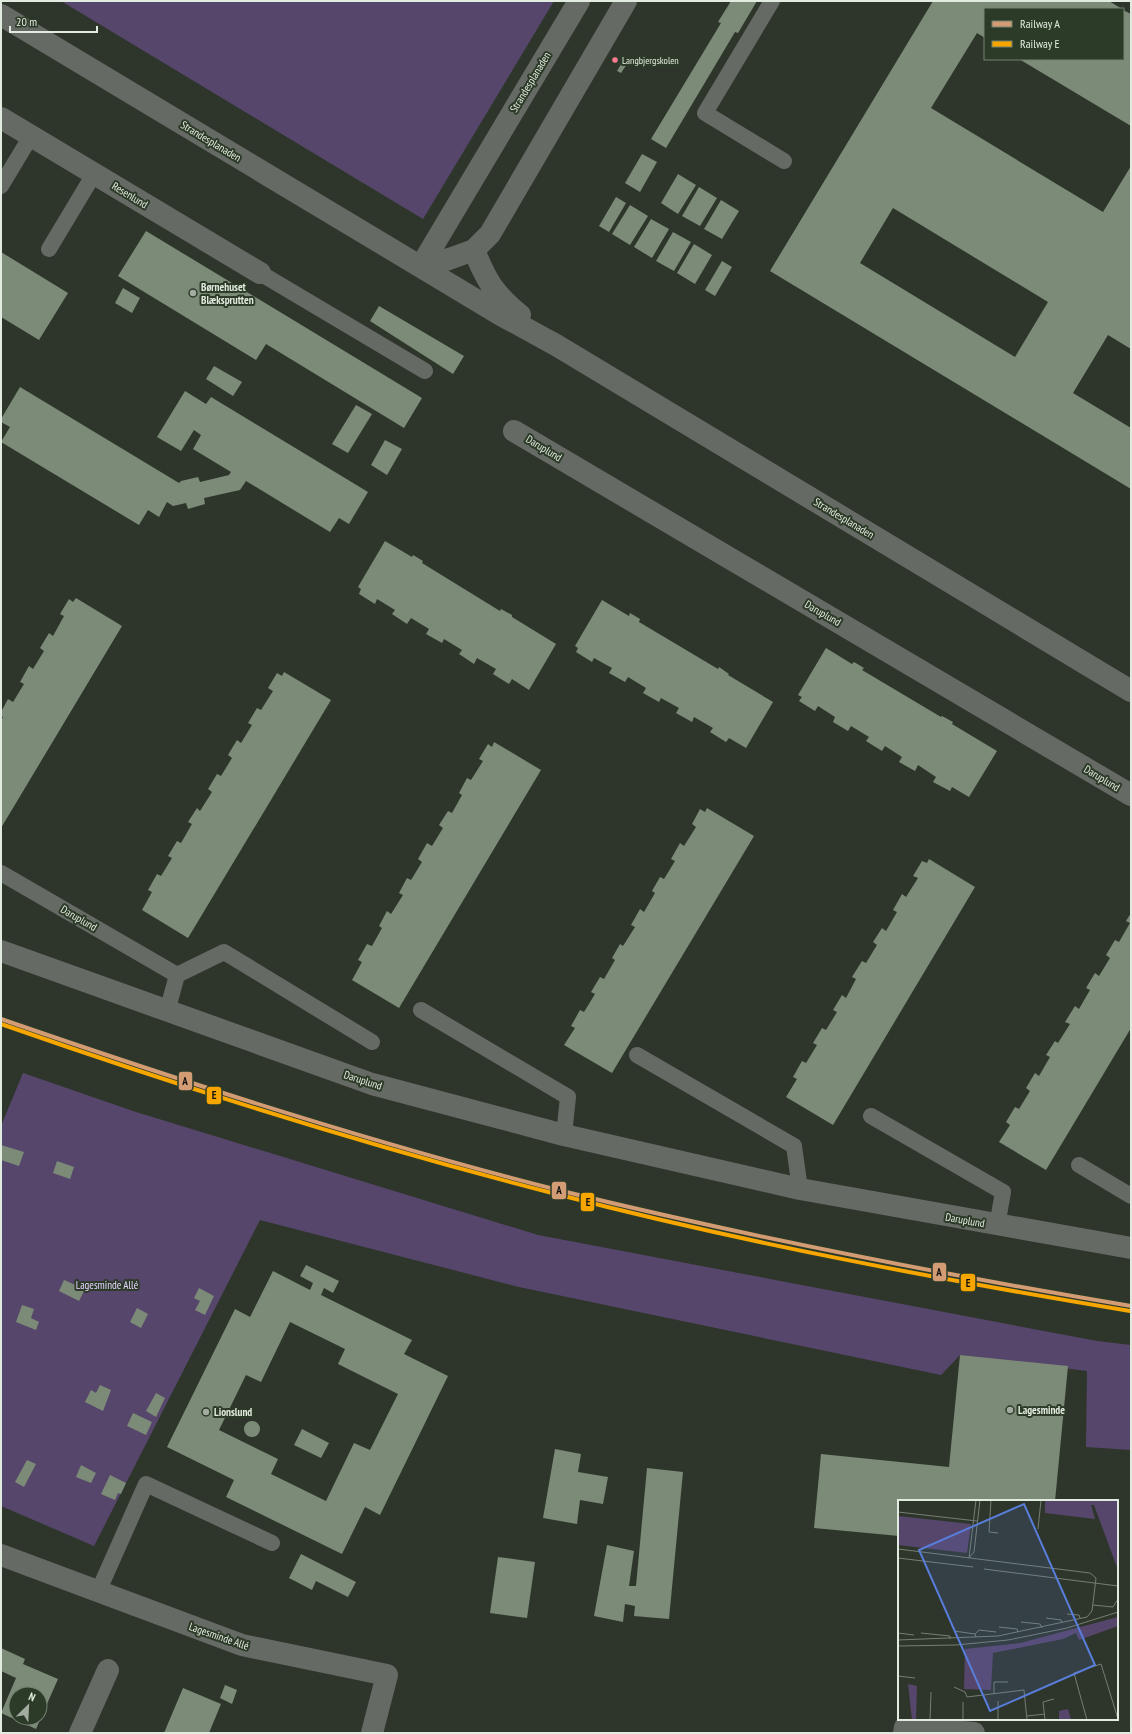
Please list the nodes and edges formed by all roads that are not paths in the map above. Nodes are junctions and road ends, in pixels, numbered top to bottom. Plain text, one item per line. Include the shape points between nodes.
1 (578, 1) edge
2 (626, 1) edge
3 (772, 1) edge
4 (1, 15) edge
5 (1, 118) edge
6 (31, 136) junction
7 (784, 161) dead end
8 (94, 174) junction
9 (1, 186) edge
10 (49, 249) dead end
11 (474, 250) junction
12 (421, 266) junction
13 (260, 273) joint
14 (556, 345) junction
15 (425, 371) dead end
16 (514, 431) dead end
17 (1131, 691) edge
18 (1131, 795) edge
19 (1, 873) edge
20 (1, 951) edge
21 (177, 975) junction
22 (421, 1010) dead end
23 (167, 1012) junction
24 (372, 1042) dead end
25 (637, 1055) dead end
26 (871, 1116) dead end
27 (564, 1135) junction
28 (1079, 1165) dead end
29 (800, 1189) junction
30 (1131, 1196) edge
31 (997, 1226) junction
32 (1131, 1248) edge
33 (272, 1543) dead end
34 (1, 1555) edge
35 (98, 1592) junction
36 (108, 1670) dead end
37 (904, 1730) edge
38 (80, 1733) edge
39 (372, 1733) edge
40 (974, 1733) edge

1 - 12 street, Strandesplanaden
2 - 11 street via 490,234
3 - 7 lane via 705,113
4 - 12 street, Strandesplanaden
5 - 6 street, Resenlund
6 - 8 street, Resenlund
6 - 9 lane
8 - 10 lane
8 - 13 street, Resenlund
11 - 12 street via 450,260
11 - 14 street, Strandesplanaden via 486,278 501,299
12 - 14 street, Strandesplanaden
13 - 15 lane
14 - 17 street, Strandesplanaden
16 - 18 street, Daruplund
19 - 21 lane, Daruplund
20 - 23 street, Daruplund
21 - 23 lane
21 - 24 lane via 224,952
22 - 27 lane via 568,1097
23 - 27 street, Daruplund via 372,1084
25 - 29 lane via 794,1146
26 - 31 lane via 1003,1192
27 - 29 street, Daruplund
28 - 30 lane
29 - 31 street, Daruplund
31 - 32 street, Daruplund
33 - 35 lane via 146,1484
34 - 35 street, Lagesminde Allé
35 - 39 street, Lagesminde Allé via 242,1645 387,1675
36 - 38 street
37 - 40 street

